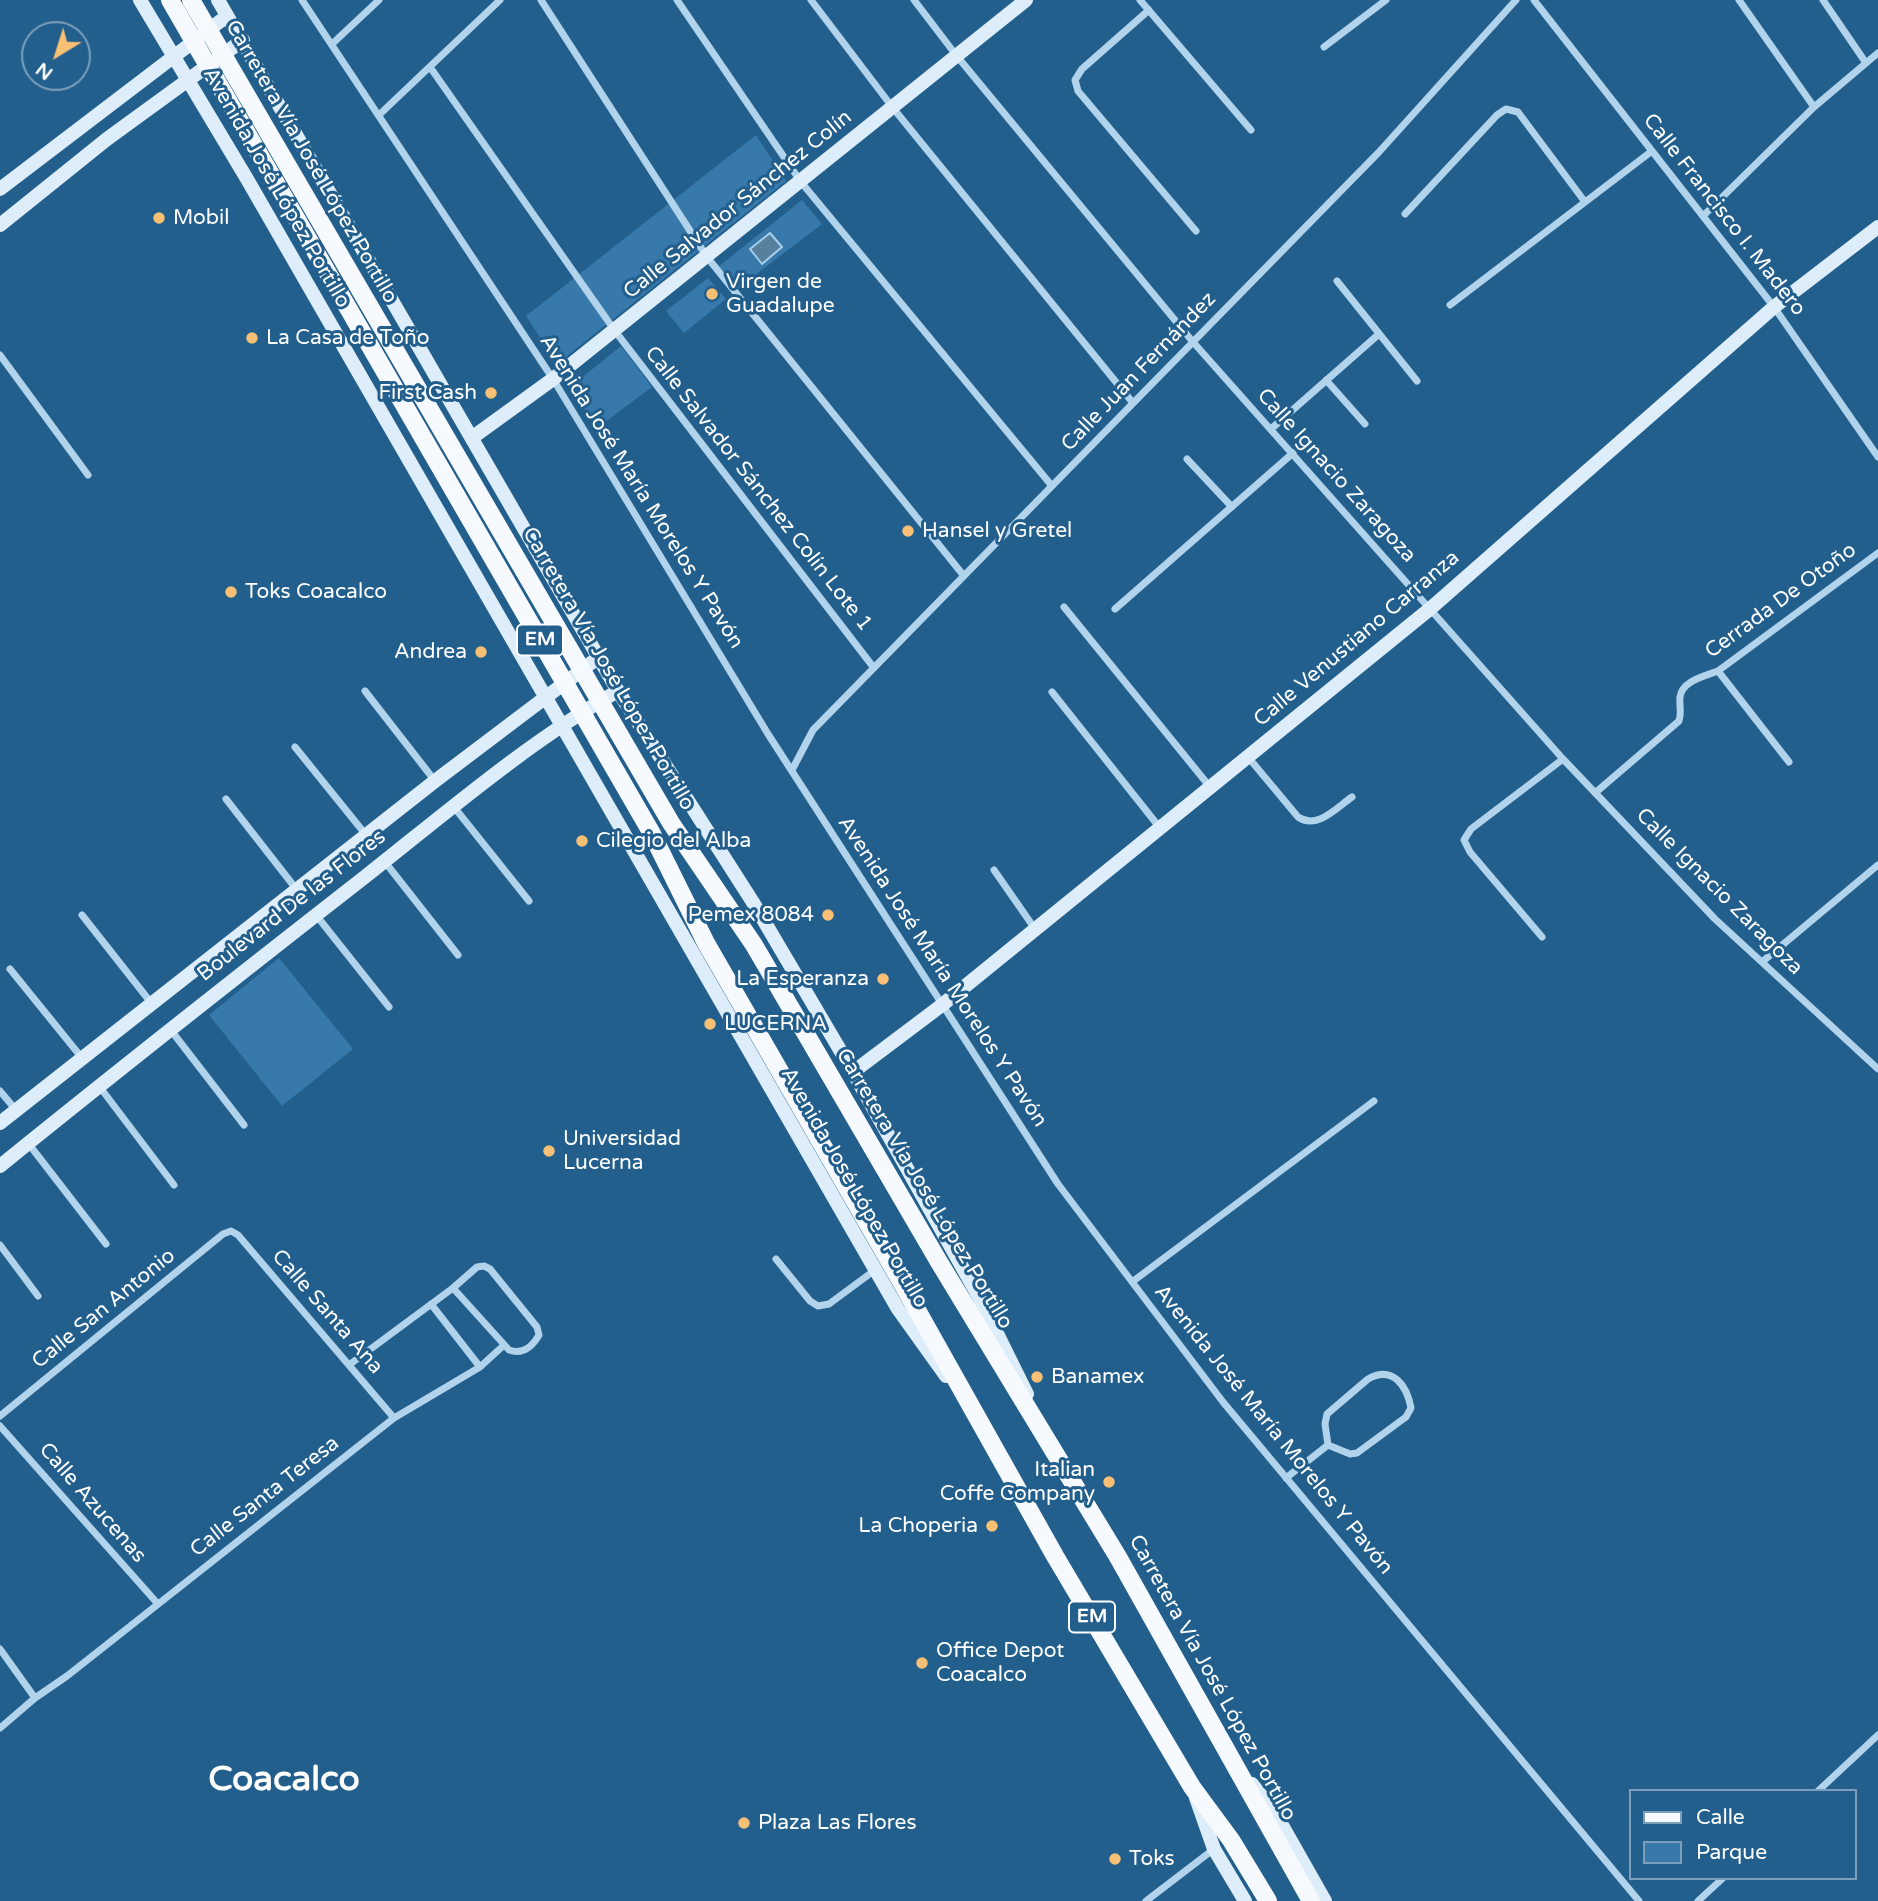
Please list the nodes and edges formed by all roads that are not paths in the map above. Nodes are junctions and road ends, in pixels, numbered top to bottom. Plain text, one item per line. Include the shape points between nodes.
1 (140, 0) edge
2 (170, 0) edge
3 (191, 0) edge
4 (218, 0) edge
5 (302, 0) edge
6 (379, 0) edge
7 (500, 0) edge
8 (541, 0) edge
9 (677, 0) edge
10 (811, 0) edge
11 (914, 0) edge
12 (1026, 0) edge
13 (1140, 0) edge
14 (1387, 0) edge
15 (1516, 0) edge
16 (1534, 0) edge
17 (1739, 0) edge
18 (1823, 0) edge
19 (1149, 10) junction
20 (227, 16) junction
21 (243, 40) junction
22 (332, 44) junction
23 (1324, 47) dead end
24 (1878, 53) edge
25 (174, 55) junction
26 (957, 55) junction
27 (1866, 63) junction
28 (429, 67) junction
29 (189, 79) junction
30 (1814, 107) junction
31 (893, 108) junction
32 (379, 115) junction
33 (1251, 130) dead end
34 (1652, 150) junction
35 (801, 182) junction
36 (0, 189) edge
37 (1585, 202) junction
38 (1405, 214) dead end
39 (1703, 216) junction
40 (0, 225) edge
41 (1878, 227) edge
42 (1195, 231) dead end
43 (707, 257) junction
44 (1337, 281) dead end
45 (1450, 305) dead end
46 (1774, 307) junction
47 (615, 331) junction
48 (1379, 334) junction
49 (1193, 342) junction
50 (0, 355) edge
51 (554, 379) junction
52 (1326, 380) junction
53 (1417, 381) dead end
54 (1133, 403) junction
55 (1365, 424) dead end
56 (1270, 429) junction
57 (473, 437) junction
58 (1293, 453) junction
59 (1878, 457) edge
60 (1187, 459) dead end
61 (88, 475) dead end
62 (1052, 486) junction
63 (1232, 507) junction
64 (1878, 553) edge
65 (964, 576) junction
66 (1064, 607) dead end
67 (1431, 608) junction
68 (1115, 609) dead end
69 (599, 657) junction
70 (874, 668) junction
71 (1718, 671) junction
72 (365, 691) dead end
73 (618, 691) junction
74 (1052, 692) dead end
75 (546, 696) junction
76 (562, 725) junction
77 (295, 747) dead end
78 (1248, 757) junction
79 (1563, 760) junction
80 (1789, 762) dead end
81 (792, 770) junction
82 (435, 781) junction
83 (1210, 787) junction
84 (1595, 793) junction
85 (1352, 797) dead end
86 (226, 800) dead end
87 (454, 807) junction
88 (1160, 828) junction
89 (366, 835) junction
90 (384, 861) junction
91 (1878, 865) edge
92 (994, 870) dead end
93 (297, 890) junction
94 (529, 901) dead end
95 (82, 915) dead end
96 (316, 915) junction
97 (1035, 929) junction
98 (1542, 937) dead end
99 (458, 955) dead end
100 (1762, 962) junction
101 (10, 969) dead end
102 (152, 1005) junction
103 (942, 1005) junction
104 (389, 1007) dead end
105 (170, 1029) junction
106 (82, 1059) junction
107 (1878, 1069) edge
108 (853, 1072) junction
109 (99, 1086) junction
110 (0, 1091) edge
111 (1374, 1101) dead end
112 (16, 1111) junction
113 (0, 1123) edge
114 (244, 1125) dead end
115 (28, 1143) junction
116 (0, 1166) edge
117 (174, 1185) dead end
118 (231, 1231) joint
119 (106, 1244) dead end
120 (0, 1245) edge
121 (776, 1259) dead end
122 (875, 1269) junction
123 (1132, 1282) junction
124 (453, 1287) junction
125 (38, 1296) dead end
126 (430, 1304) junction
127 (503, 1346) junction
128 (349, 1365) junction
129 (480, 1367) junction
130 (0, 1416) edge
131 (394, 1418) junction
132 (0, 1426) edge
133 (1328, 1445) junction
134 (993, 1447) junction
135 (1058, 1456) junction
136 (1286, 1478) junction
137 (158, 1604) junction
138 (0, 1649) edge
139 (35, 1698) junction
140 (0, 1728) edge
141 (1878, 1735) edge
142 (1233, 1761) junction
143 (1192, 1787) junction
144 (1820, 1789) edge
145 (1214, 1849) junction
146 (1721, 1880) edge
147 (1146, 1901) edge
148 (1245, 1901) edge
149 (1268, 1901) edge
150 (1311, 1901) edge
151 (1325, 1901) edge
152 (1639, 1901) edge
153 (1698, 1901) edge

1 - 25 main road, Avenida José López Portillo
2 - 134 main road, Carretera Vía José López Portillo / EM via 651,832 706,943
3 - 135 main road, Carretera Vía José López Portillo / EM via 671,823 754,945
4 - 20 main road
5 - 22 street, Avenida José María Morelos Y Pavón
6 - 22 street
7 - 28 street
8 - 43 street
9 - 35 street
10 - 31 street
11 - 26 street, Calle Ignacio Zaragoza
12 - 26 main road, Calle Salvador Sánchez Colín
13 - 19 street
14 - 23 street
15 - 49 street, Calle Juan Fernández via 1379,152
16 - 34 street, Calle Francisco I. Madero
17 - 30 street
18 - 27 street
19 - 33 street
19 - 42 street via 1075,80 1078,91
20 - 21 main road
20 - 25 main road
21 - 29 main road
21 - 57 main road
22 - 32 street, Avenida José María Morelos Y Pavón
24 - 27 street
25 - 29 main road, Avenida José López Portillo
25 - 36 main road
26 - 31 main road, Calle Salvador Sánchez Colín
26 - 49 street, Calle Ignacio Zaragoza
27 - 30 street
28 - 32 street
28 - 47 street, Calle Salvador Sánchez Colín Lote 1
29 - 40 main road
29 - 75 main road, Avenida José López Portillo
30 - 39 street
31 - 35 main road, Calle Salvador Sánchez Colín
31 - 54 street
32 - 51 street, Avenida José María Morelos Y Pavón
34 - 37 street
34 - 39 street, Calle Francisco I. Madero
35 - 43 main road, Calle Salvador Sánchez Colín
35 - 62 street
37 - 38 street via 1518,112 1506,109
37 - 45 street
39 - 46 street, Calle Francisco I. Madero
41 - 46 main road, Calle Venustiano Carranza
43 - 47 main road, Calle Salvador Sánchez Colín
43 - 65 street
44 - 48 street
46 - 59 street, Calle Francisco I. Madero
46 - 67 main road, Calle Venustiano Carranza
47 - 51 main road, Calle Salvador Sánchez Colín
47 - 70 street, Calle Salvador Sánchez Colín Lote 1
48 - 52 street
48 - 53 street
49 - 54 street, Calle Juan Fernández
49 - 56 street, Calle Ignacio Zaragoza
50 - 61 street
51 - 57 main road, Calle Salvador Sánchez Colín
51 - 81 street, Avenida José María Morelos Y Pavón
52 - 55 street
52 - 56 street
54 - 62 street, Calle Juan Fernández
56 - 58 street, Calle Ignacio Zaragoza
57 - 69 main road
58 - 63 street
58 - 67 street, Calle Ignacio Zaragoza
60 - 63 street
62 - 65 street, Calle Juan Fernández
63 - 68 street
64 - 71 street, Cerrada De Otoño
65 - 70 street, Calle Juan Fernández
66 - 83 street
67 - 78 main road, Calle Venustiano Carranza
67 - 79 street, Calle Ignacio Zaragoza
69 - 73 main road
69 - 75 main road, Boulevard De las Flores
70 - 81 street, Calle Juan Fernández via 813,730
71 - 80 street
71 - 84 street, Cerrada De Otoño via 1683,688 1679,721
72 - 82 street
73 - 76 main road, Boulevard De las Flores
73 - 108 main road via 754,904
74 - 88 street
75 - 76 main road, Avenida José López Portillo
75 - 82 main road, Boulevard De las Flores
76 - 87 main road, Boulevard De las Flores
76 - 122 main road, Avenida José López Portillo
77 - 89 street
78 - 83 main road, Calle Venustiano Carranza
78 - 85 street via 1306,822 1316,822
79 - 84 street, Calle Ignacio Zaragoza
79 - 98 street via 1471,829 1464,840
81 - 103 street, Avenida José María Morelos Y Pavón
82 - 89 main road, Boulevard De las Flores
83 - 88 main road, Calle Venustiano Carranza
84 - 100 street, Calle Ignacio Zaragoza
86 - 93 street
87 - 90 main road, Boulevard De las Flores
87 - 94 street
88 - 97 main road, Calle Venustiano Carranza
89 - 93 main road, Boulevard De las Flores
90 - 96 main road, Boulevard De las Flores
90 - 99 street
91 - 100 street
92 - 97 street
93 - 102 main road, Boulevard De las Flores
95 - 102 street
96 - 104 street
96 - 105 main road, Boulevard De las Flores
97 - 103 main road, Calle Venustiano Carranza
100 - 107 street, Calle Ignacio Zaragoza
101 - 106 street
102 - 106 main road, Boulevard De las Flores
103 - 108 main road, Calle Venustiano Carranza
103 - 123 street, Avenida José María Morelos Y Pavón via 1058,1184
105 - 109 main road, Boulevard De las Flores
105 - 114 street
106 - 112 main road, Boulevard De las Flores
108 - 135 main road via 979,1297
109 - 115 main road, Boulevard De las Flores
109 - 117 street
110 - 112 street
111 - 123 street
112 - 113 main road, Boulevard De las Flores
115 - 116 main road, Boulevard De las Flores
115 - 119 street
118 - 128 street, Calle Santa Ana
118 - 130 street, Calle San Antonio
120 - 125 street
121 - 122 street via 818,1306 829,1304
122 - 134 main road, Avenida José López Portillo
123 - 136 street, Avenida José María Morelos Y Pavón
124 - 126 street
124 - 127 street
124 - 127 street via 477,1266 490,1269 539,1335 524,1351 516,1353
126 - 128 street
126 - 129 street
127 - 129 street, Calle Santa Teresa
128 - 131 street, Calle Santa Ana
129 - 131 street, Calle Santa Teresa
131 - 137 street, Calle Santa Teresa
132 - 137 street, Calle Azucenas
133 - 133 street via 1357,1453 1406,1417 1411,1408 1404,1385 1384,1374 1368,1379 1327,1414
133 - 136 street
134 - 143 main road, Carretera Vía José López Portillo / EM
135 - 142 main road, Carretera Vía José López Portillo / EM
136 - 152 street, Avenida José María Morelos Y Pavón
137 - 139 street, Calle Santa Teresa
138 - 139 street
139 - 140 street
141 - 144 street
142 - 150 main road, Carretera Vía José López Portillo / EM
142 - 151 main road via 1275,1812
143 - 145 main road
143 - 149 main road, Carretera Vía José López Portillo / EM
145 - 147 street
145 - 148 main road
146 - 153 street

